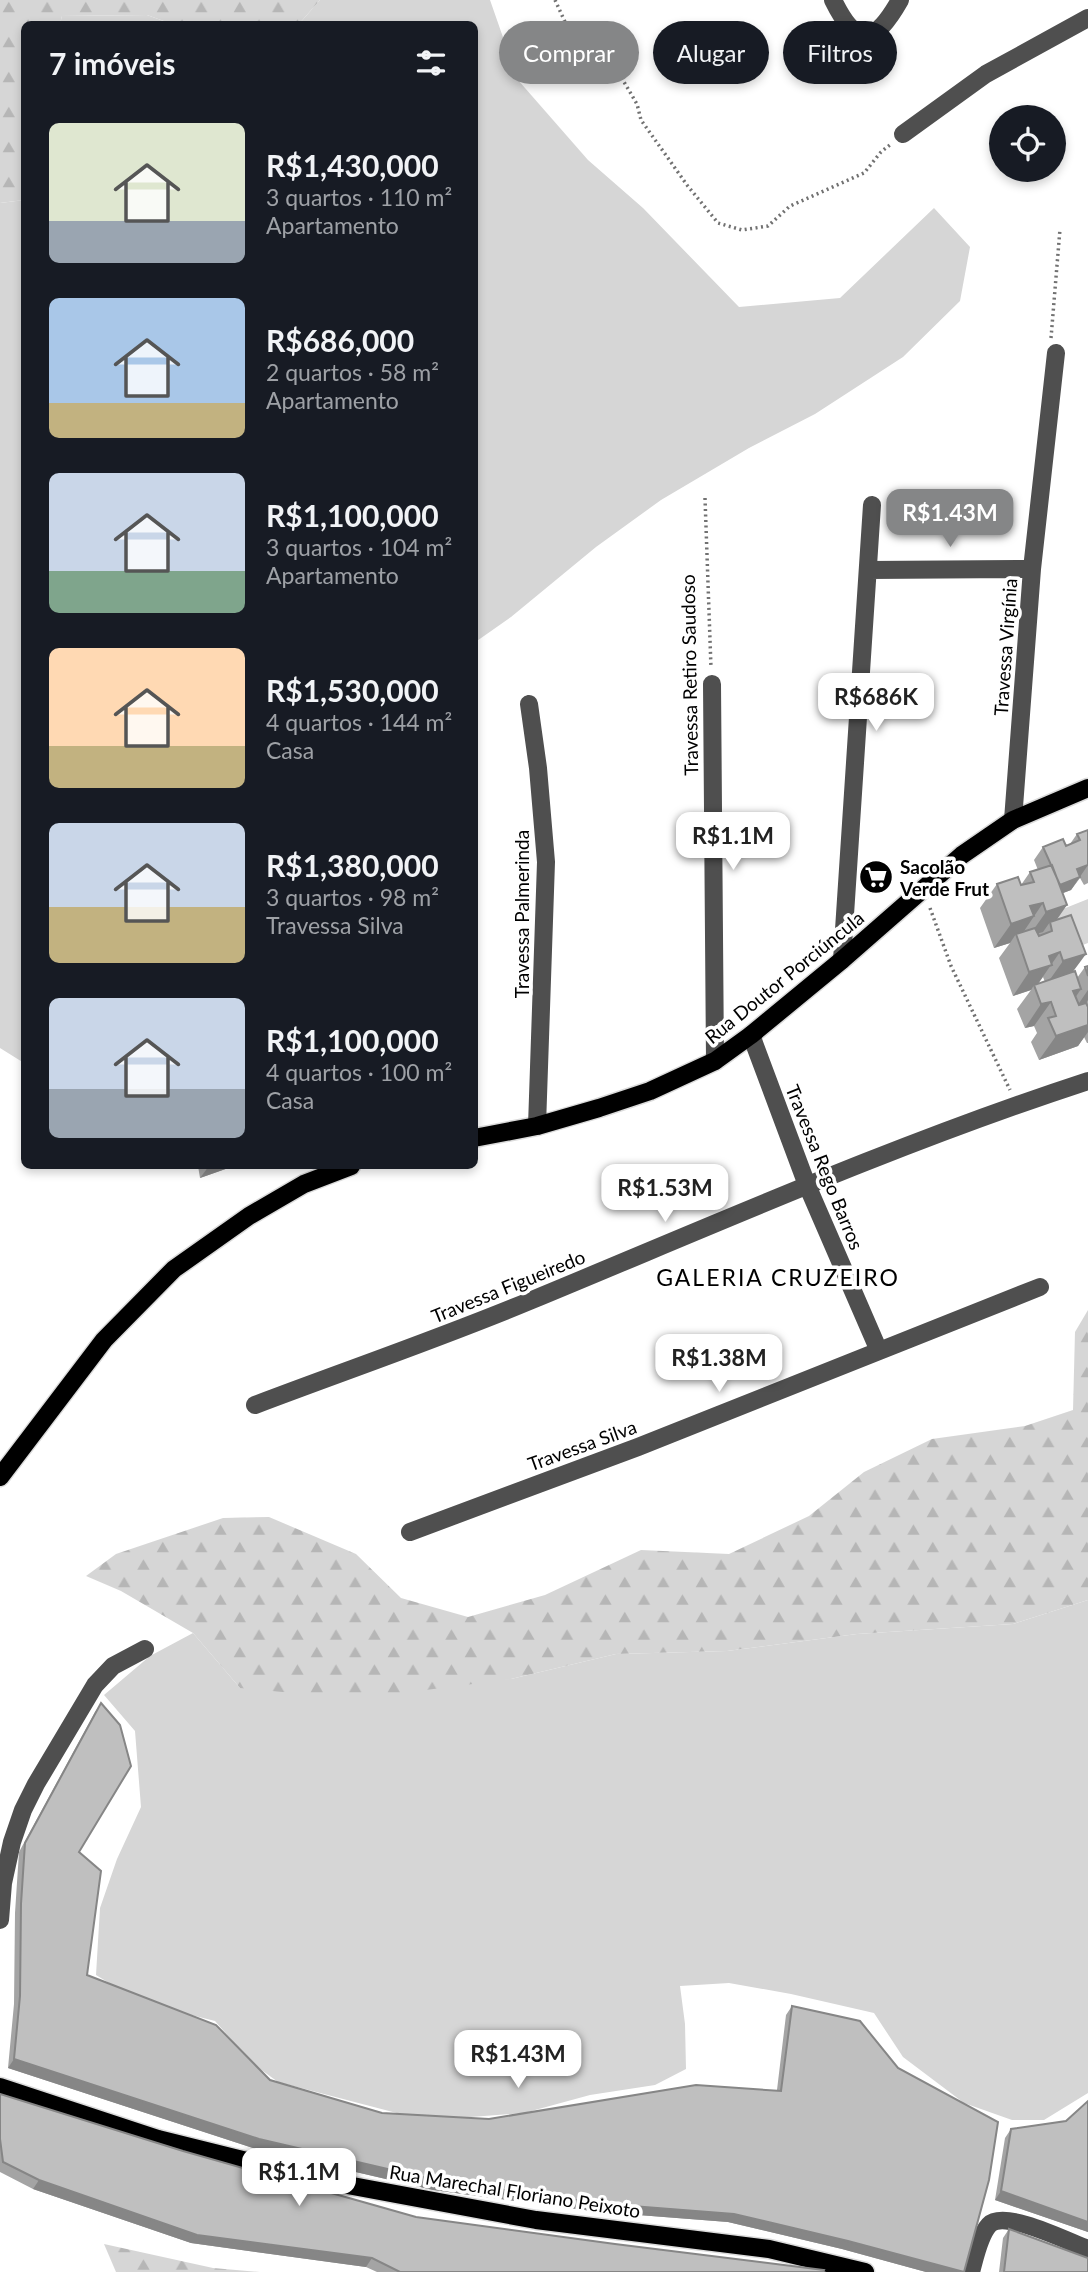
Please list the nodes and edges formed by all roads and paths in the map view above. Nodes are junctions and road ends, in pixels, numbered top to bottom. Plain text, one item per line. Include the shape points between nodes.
1 (555, 0) edge
2 (833, 0) edge
3 (900, 0) edge
4 (1088, 18) edge
5 (903, 134) joint
6 (1060, 229) dead end
7 (1053, 349) joint
8 (705, 499) dead end
9 (872, 505) dead end
10 (1032, 569) junction
11 (868, 570) junction
12 (712, 684) joint
13 (529, 704) dead end
14 (1088, 788) edge
15 (1013, 820) junction
16 (923, 890) junction
17 (842, 960) junction
18 (751, 1035) junction
19 (715, 1060) junction
20 (1088, 1082) edge
21 (1017, 1105) junction
22 (537, 1126) junction
23 (478, 1137) edge
24 (343, 1169) edge
25 (807, 1185) junction
26 (1040, 1286) dead end
27 (879, 1352) junction
28 (255, 1405) dead end
29 (0, 1477) edge
30 (410, 1532) dead end
31 (145, 1649) dead end
32 (0, 1920) edge
33 (0, 2087) edge
34 (1088, 2249) edge
35 (837, 2268) edge
36 (865, 2272) edge
37 (971, 2272) edge

1 - 5 path via 565,22 610,58 642,120 718,223 742,230 768,226 790,206 864,173
2 - 3 street via 858,34 879,30
4 - 5 street via 986,74
6 - 7 path
7 - 10 street, Travessa Virgínia
8 - 12 path, Travessa Retiro Saudoso
9 - 11 street
10 - 11 street
10 - 15 street, Travessa Virgínia
11 - 17 street
12 - 19 street, Travessa Retiro Saudoso
13 - 22 street, Travessa Palmerinda via 546,862
14 - 15 main road, Rua Doutor Porciúncula
15 - 16 main road, Rua Doutor Porciúncula via 962,855
16 - 17 main road, Rua Doutor Porciúncula
16 - 21 path via 951,966
17 - 18 main road, Rua Doutor Porciúncula
18 - 19 main road, Rua Doutor Porciúncula
18 - 25 street, Travessa Rego Barros
19 - 22 main road, Rua Doutor Porciúncula via 650,1091
20 - 21 street, Travessa Figueiredo
21 - 25 street, Travessa Figueiredo
22 - 23 main road, Rua Doutor Porciúncula
24 - 29 main road via 304,1184 249,1216 174,1269 104,1340
25 - 27 street, Travessa Rego Barros
25 - 28 street, Travessa Figueiredo via 529,1302
26 - 27 street, Travessa Silva
27 - 30 street, Travessa Silva
31 - 32 street via 113,1666 94,1685 36,1784 12,1842
33 - 35 main road, Rua Marechal Floriano Peixoto via 158,2139 331,2182 536,2220 769,2249
34 - 37 street via 1016,2221 1000,2220 984,2233
35 - 36 main road, Rua Marechal Floriano Peixoto

